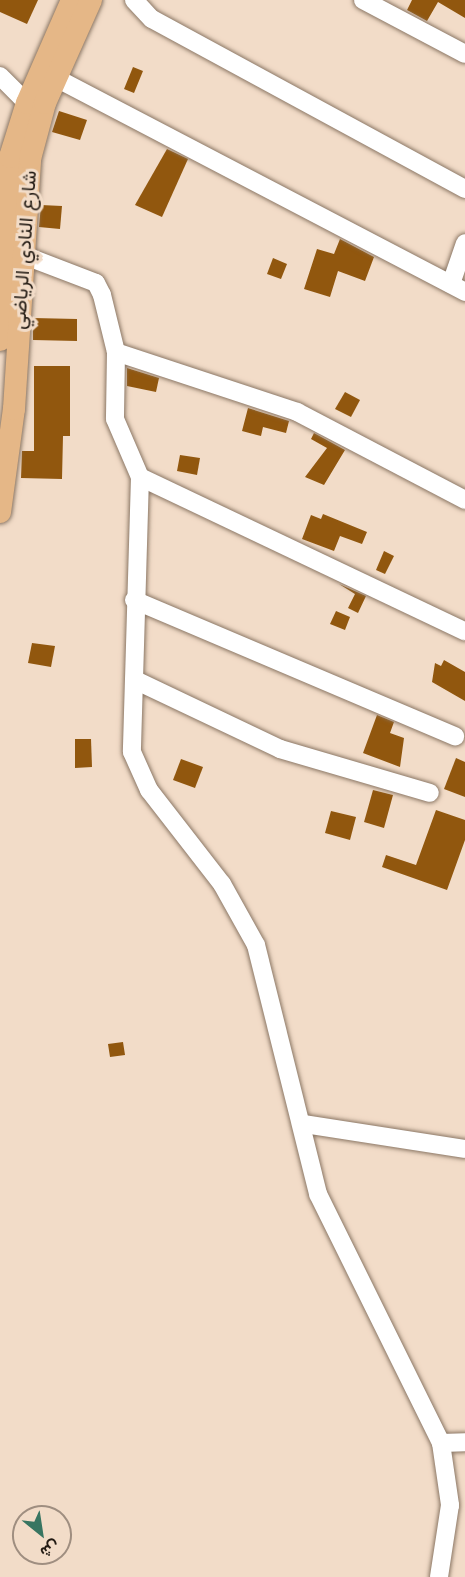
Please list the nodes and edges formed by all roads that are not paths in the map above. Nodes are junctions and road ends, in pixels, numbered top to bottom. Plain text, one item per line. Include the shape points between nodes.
1 (72, 0) edge
2 (91, 0) edge
3 (134, 0) edge
4 (363, 0) edge
5 (465, 54) edge
6 (0, 76) edge
7 (56, 78) junction
8 (27, 103) junction
9 (13, 157) edge
10 (465, 189) edge
11 (465, 243) edge
12 (23, 255) junction
13 (458, 288) edge
14 (0, 340) edge
15 (116, 352) junction
16 (7, 409) edge
17 (140, 477) junction
18 (465, 500) edge
19 (0, 512) edge
20 (134, 600) junction
21 (465, 631) edge
22 (135, 680) junction
23 (455, 736) dead end
24 (430, 793) dead end
25 (304, 1124) junction
26 (465, 1149) edge
27 (465, 1442) edge
28 (441, 1443) junction
29 (439, 1577) edge

1 - 8 main road, شارع النادي الرياضي
2 - 7 main road, شارع النادي الرياضي
3 - 10 street via 152,19
4 - 5 street
6 - 8 street
7 - 9 main road, شارع النادي الرياضي
7 - 13 street
8 - 9 main road, شارع النادي الرياضي
9 - 12 main road, شارع النادي الرياضي
9 - 14 main road, شارع النادي الرياضي
11 - 13 street
12 - 15 street via 96,283
12 - 16 main road, شارع النادي الرياضي
15 - 17 street via 115,419
15 - 18 street via 297,412
16 - 19 main road, شارع النادي الرياضي
17 - 20 street
17 - 21 street
20 - 22 street
20 - 23 street
22 - 24 street via 280,749
22 - 25 street via 132,752 149,790 246,919
25 - 26 street
25 - 28 street via 318,1194
27 - 28 street
28 - 29 street via 450,1505

